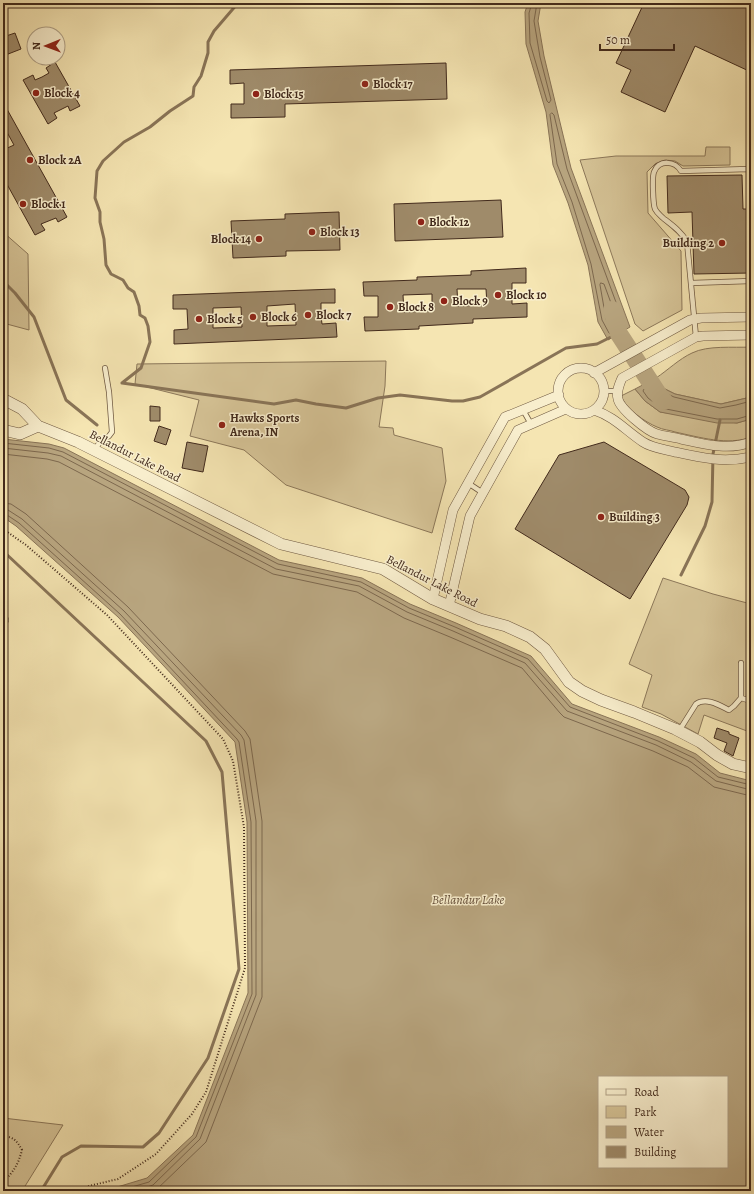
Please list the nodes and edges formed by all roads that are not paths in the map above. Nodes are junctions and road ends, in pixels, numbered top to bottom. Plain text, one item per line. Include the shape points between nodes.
1 (751, 201) edge
2 (751, 282) edge
3 (691, 283) junction
4 (751, 317) edge
5 (694, 319) junction
6 (751, 335) edge
7 (696, 337) junction
8 (3, 356) edge
9 (3, 362) edge
10 (105, 368) dead end
11 (594, 373) junction
12 (604, 390) junction
13 (618, 391) junction
14 (559, 395) junction
15 (3, 399) edge
16 (566, 409) junction
17 (523, 410) junction
18 (594, 410) junction
19 (531, 425) junction
20 (38, 426) junction
21 (3, 430) edge
22 (751, 442) edge
23 (94, 450) junction
24 (751, 457) edge
25 (468, 483) junction
26 (483, 493) junction
27 (433, 599) junction
28 (449, 606) junction
29 (741, 663) dead end
30 (741, 698) junction
31 (751, 701) edge
32 (679, 731) junction
33 (751, 768) edge

1 - 3 lane via 749,169 681,171 669,162 661,164 655,170 654,207 685,238
2 - 3 lane
3 - 5 lane
4 - 5 street
5 - 7 lane
5 - 11 street
6 - 7 street
7 - 13 street via 622,378
8 - 9 lane
10 - 23 lane via 112,432
11 - 12 street via 600,379
11 - 14 street via 579,369 567,373 558,388
12 - 13 lane
12 - 18 street via 601,402
13 - 22 street via 618,401 628,413 656,434 714,446 729,447
14 - 16 street
14 - 17 street
15 - 20 street, Bellandur Lake Road via 22,409
16 - 18 street via 582,414
16 - 19 street
17 - 19 lane
17 - 25 street via 506,417
18 - 24 street via 612,418 651,446 712,459
19 - 26 street via 518,430
20 - 21 street via 20,434
20 - 23 street, Bellandur Lake Road
23 - 27 street, Bellandur Lake Road via 281,544 383,569
25 - 26 lane
25 - 27 street via 453,510
26 - 28 street via 470,516
27 - 28 street, Bellandur Lake Road
28 - 32 street, Bellandur Lake Road via 530,637 545,649 569,682 582,692
29 - 30 lane
30 - 31 lane
30 - 32 lane via 729,710 707,701 696,704
32 - 33 street, Bellandur Lake Road via 733,764

